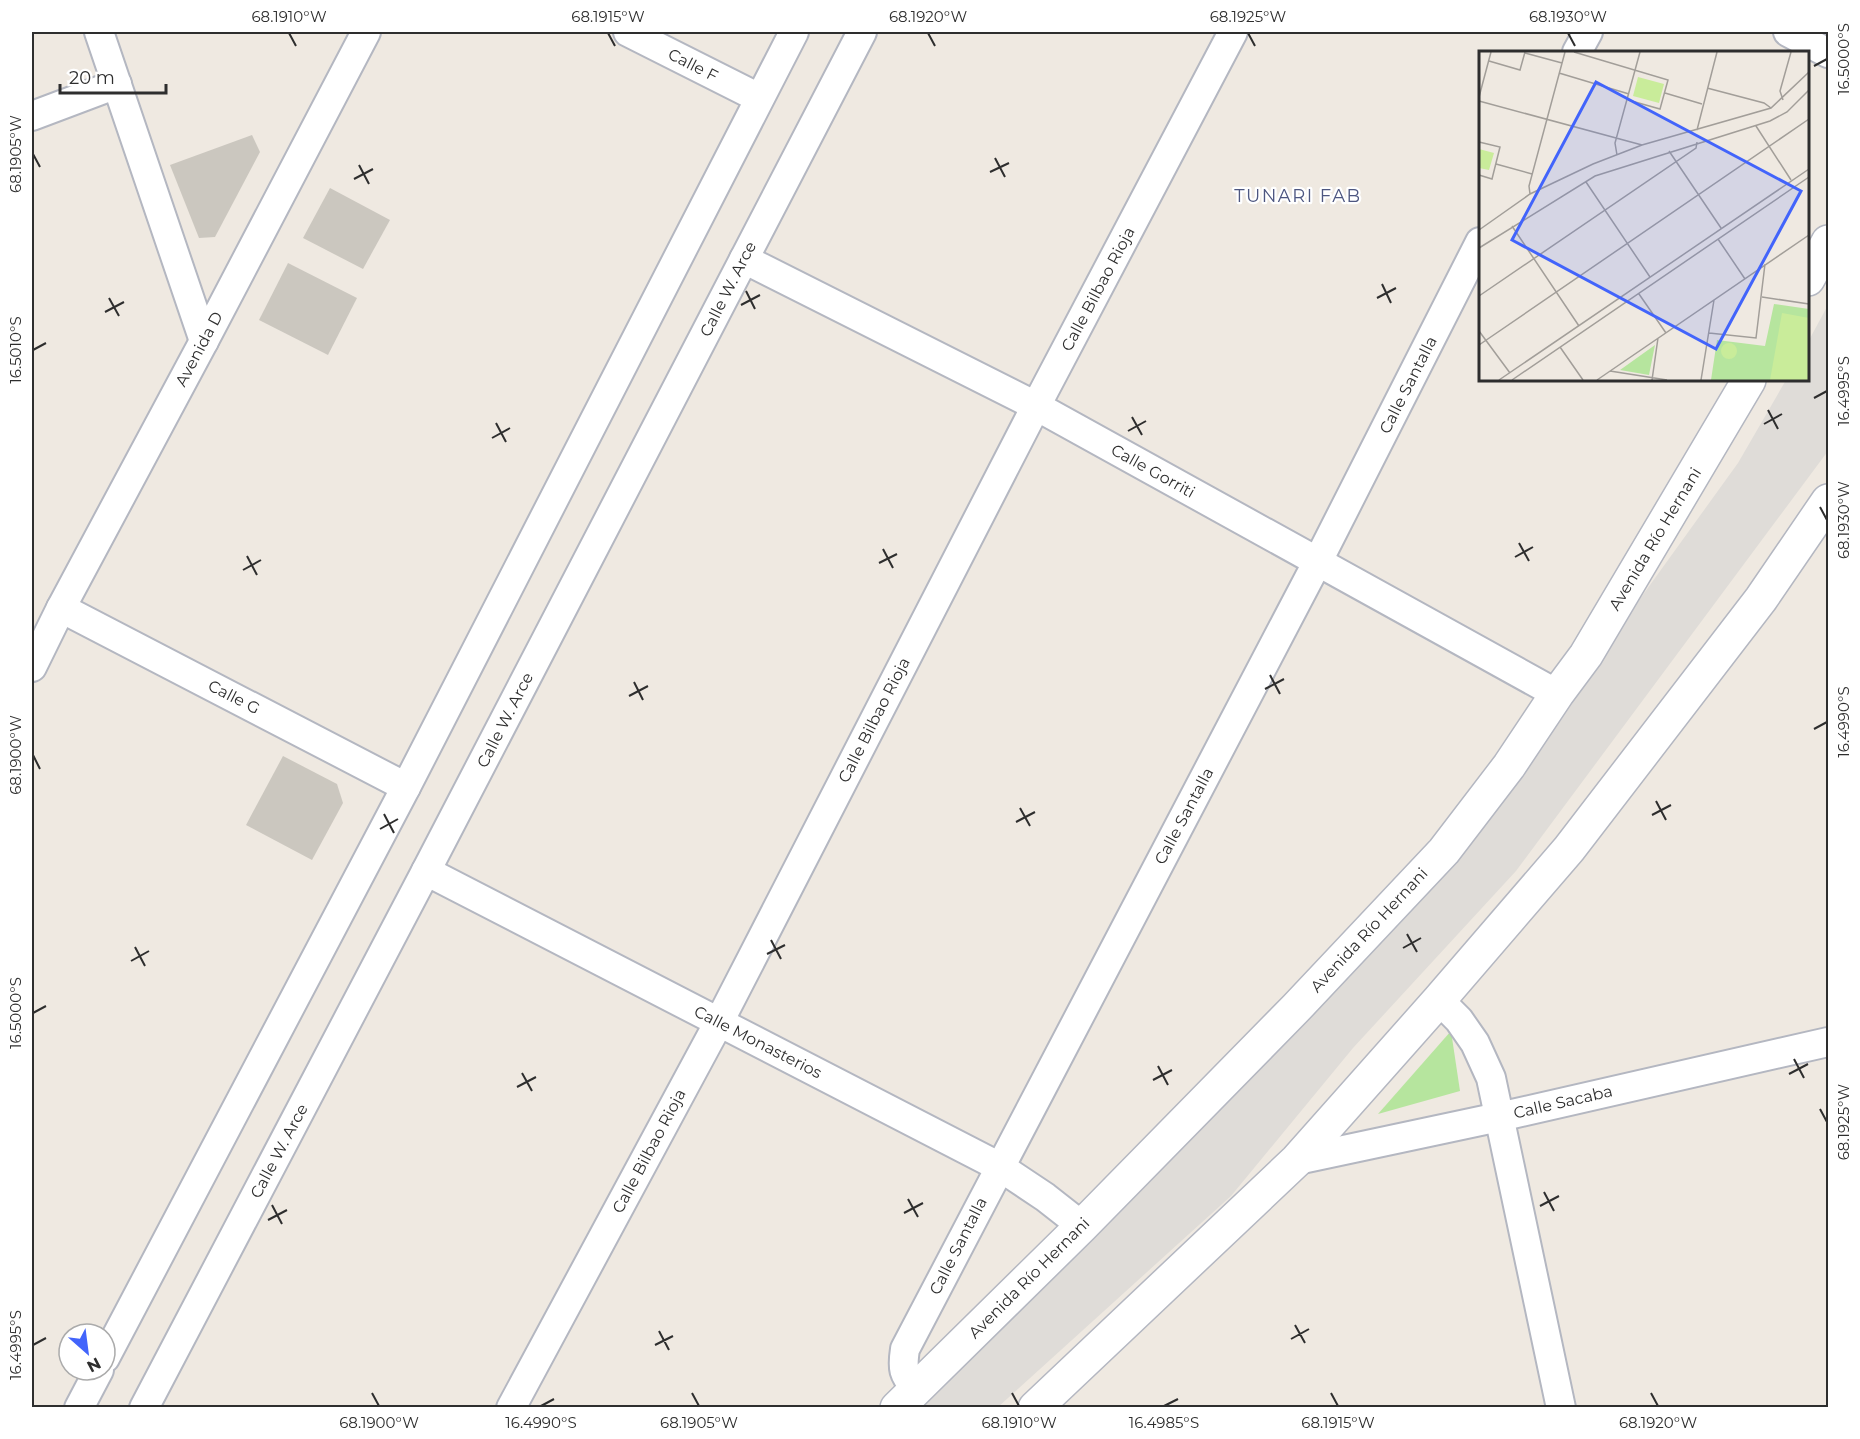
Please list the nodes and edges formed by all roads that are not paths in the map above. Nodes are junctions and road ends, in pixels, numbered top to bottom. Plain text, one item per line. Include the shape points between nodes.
1 (99, 32) edge
2 (366, 32) edge
3 (628, 32) edge
4 (794, 32) edge
5 (862, 32) edge
6 (1233, 32) edge
7 (1588, 32) edge
8 (1788, 32) edge
9 (1578, 51) edge
10 (1828, 53) edge
11 (117, 84) junction
12 (759, 98) junction
13 (32, 116) edge
14 (1828, 242) edge
15 (1479, 244) edge
16 (744, 259) junction
17 (1809, 277) edge
18 (204, 342) junction
19 (1748, 381) edge
20 (1036, 406) junction
21 (1828, 501) edge
22 (1318, 561) junction
23 (61, 608) junction
24 (32, 667) edge
25 (1557, 694) junction
26 (406, 787) junction
27 (426, 871) junction
28 (1439, 1000) junction
29 (719, 1022) junction
30 (1828, 1042) edge
31 (1499, 1117) junction
32 (1297, 1160) junction
33 (1000, 1167) junction
34 (1082, 1226) junction
35 (117, 1335) edge
36 (93, 1382) edge
37 (907, 1398) edge
38 (79, 1407) edge
39 (144, 1407) edge
40 (511, 1407) edge
41 (1035, 1407) edge
42 (1561, 1407) edge

1 - 11 street
2 - 18 street, Avenida D
3 - 12 street, Calle F
4 - 12 street
5 - 16 street, Calle W. Arce
6 - 20 street, Calle Bilbao Rioja
7 - 9 street
8 - 10 street
11 - 13 street
11 - 18 street
12 - 26 street
14 - 17 street
15 - 22 street, Calle Santalla
16 - 20 street, Calle Gorriti
16 - 27 street, Calle W. Arce
18 - 23 street, Avenida D
19 - 25 street, Avenida Río Hernani via 1586,655
20 - 22 street, Calle Gorriti
20 - 29 street, Calle Bilbao Rioja
21 - 28 street via 1761,599 1569,849
22 - 25 street, Calle Gorriti
22 - 33 street, Calle Santalla
23 - 24 street, Avenida D
23 - 26 street, Calle G
25 - 34 street, Avenida Río Hernani via 1509,766 1444,851
26 - 35 street
27 - 29 street, Calle Monasterios
27 - 39 street, Calle W. Arce
28 - 31 street via 1476,1043 1491,1078
28 - 32 street
29 - 33 street, Calle Monasterios
29 - 40 street, Calle Bilbao Rioja
30 - 31 street, Calle Sacaba
31 - 32 street, Calle Sacaba
31 - 42 street
32 - 41 street
33 - 34 street, Calle Monasterios
33 - 37 street, Calle Santalla via 905,1349
34 - 37 street, Avenida Río Hernani
36 - 38 street

